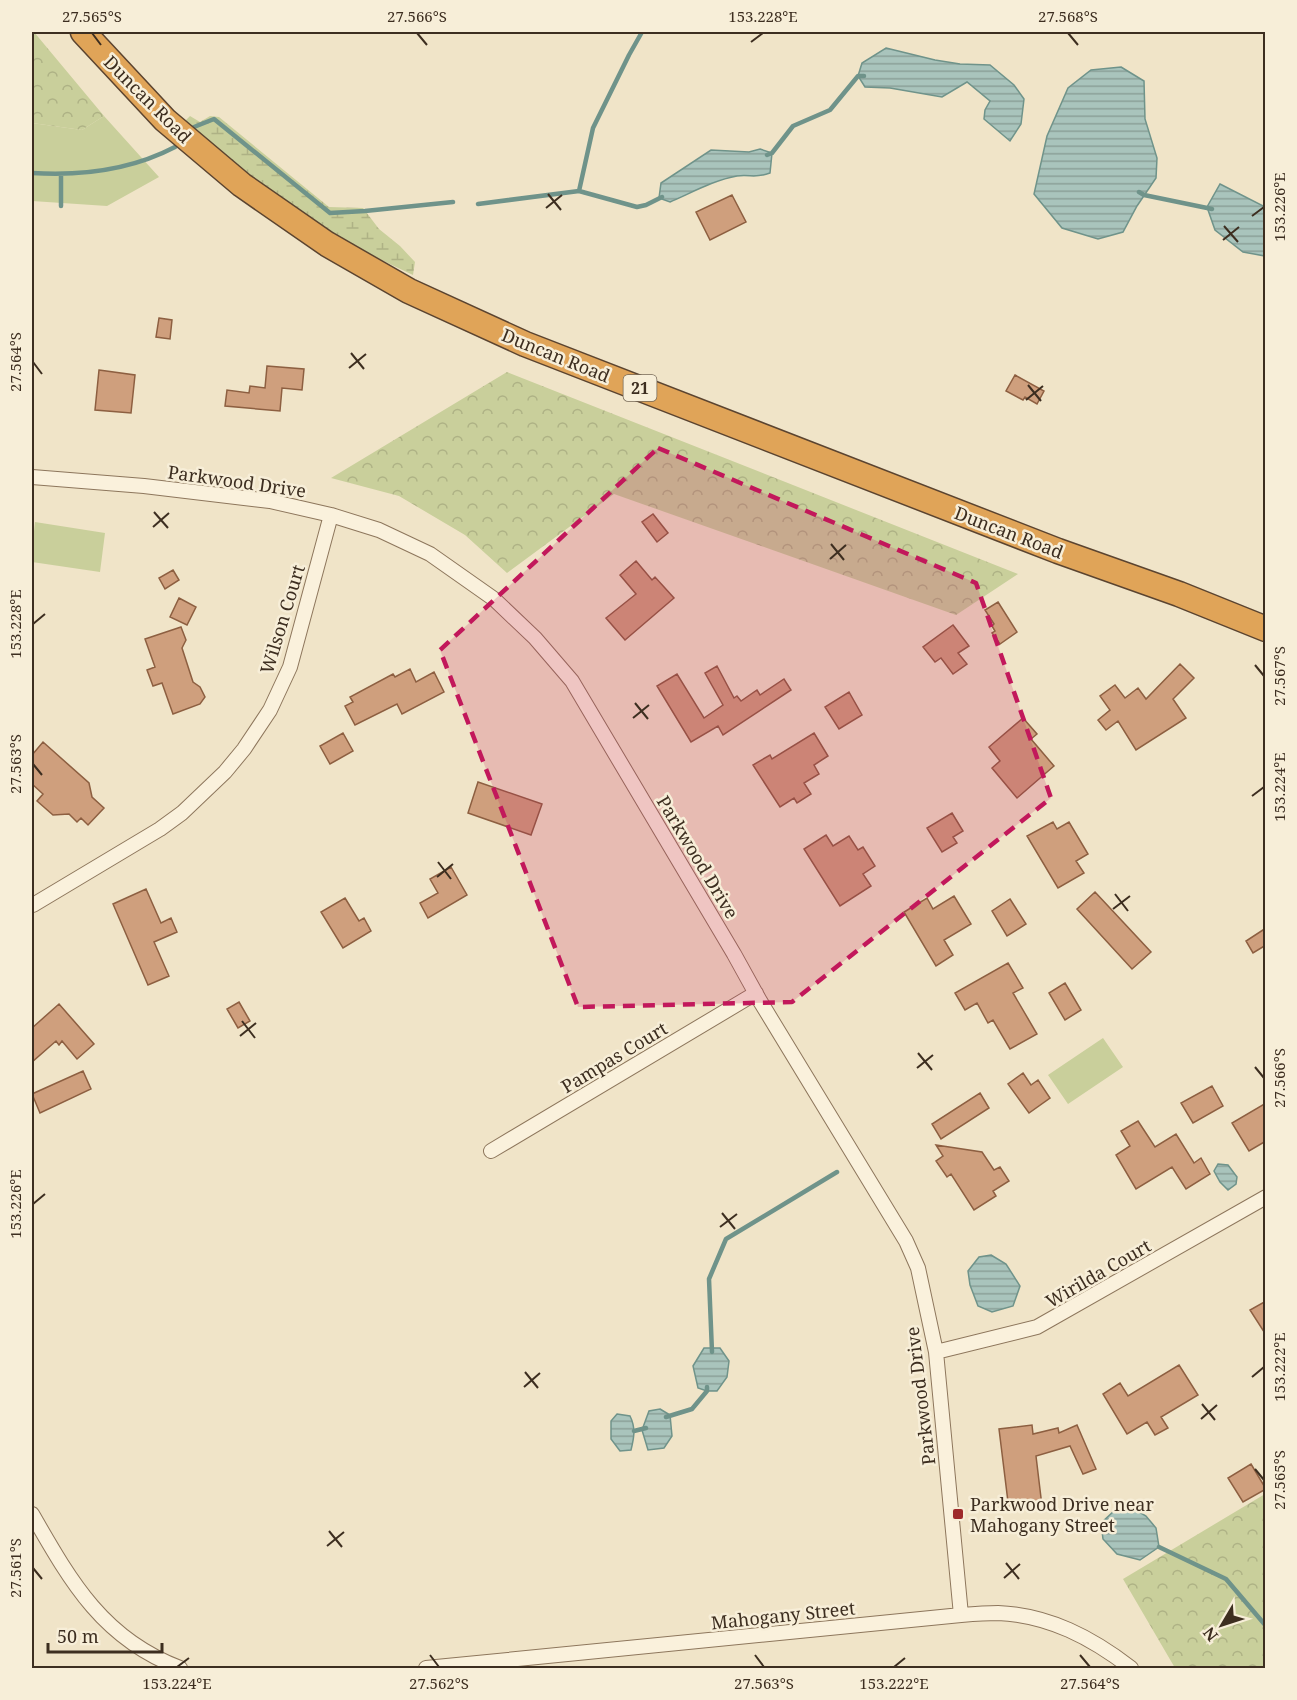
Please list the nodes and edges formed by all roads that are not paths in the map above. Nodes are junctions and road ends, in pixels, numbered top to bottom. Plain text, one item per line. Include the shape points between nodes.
1 (83, 32) edge
2 (32, 477) edge
3 (331, 515) junction
4 (1266, 629) edge
5 (33, 905) edge
6 (756, 993) junction
7 (491, 1151) dead end
8 (1266, 1197) edge
9 (936, 1352) junction
10 (32, 1514) edge
11 (961, 1615) junction
12 (180, 1668) edge
13 (426, 1668) edge
14 (1131, 1668) edge

1 - 4 highway, Duncan Road / 21 via 165,120 242,185 327,244 419,296 525,344
2 - 3 street, Parkwood Drive via 270,501
3 - 5 street, Wilson Court via 290,667 270,710 244,749 182,813
3 - 6 street, Parkwood Drive via 379,530 430,554 494,599 535,638 572,681
6 - 7 street, Pampas Court
6 - 9 street, Parkwood Drive via 906,1241 918,1268
8 - 9 street, Wirilda Court via 1037,1327
9 - 11 street, Parkwood Drive
10 - 12 street via 68,1575 114,1629 139,1648
11 - 13 street, Mahogany Street
11 - 14 street, Mahogany Street via 999,1613 1039,1619 1073,1631

